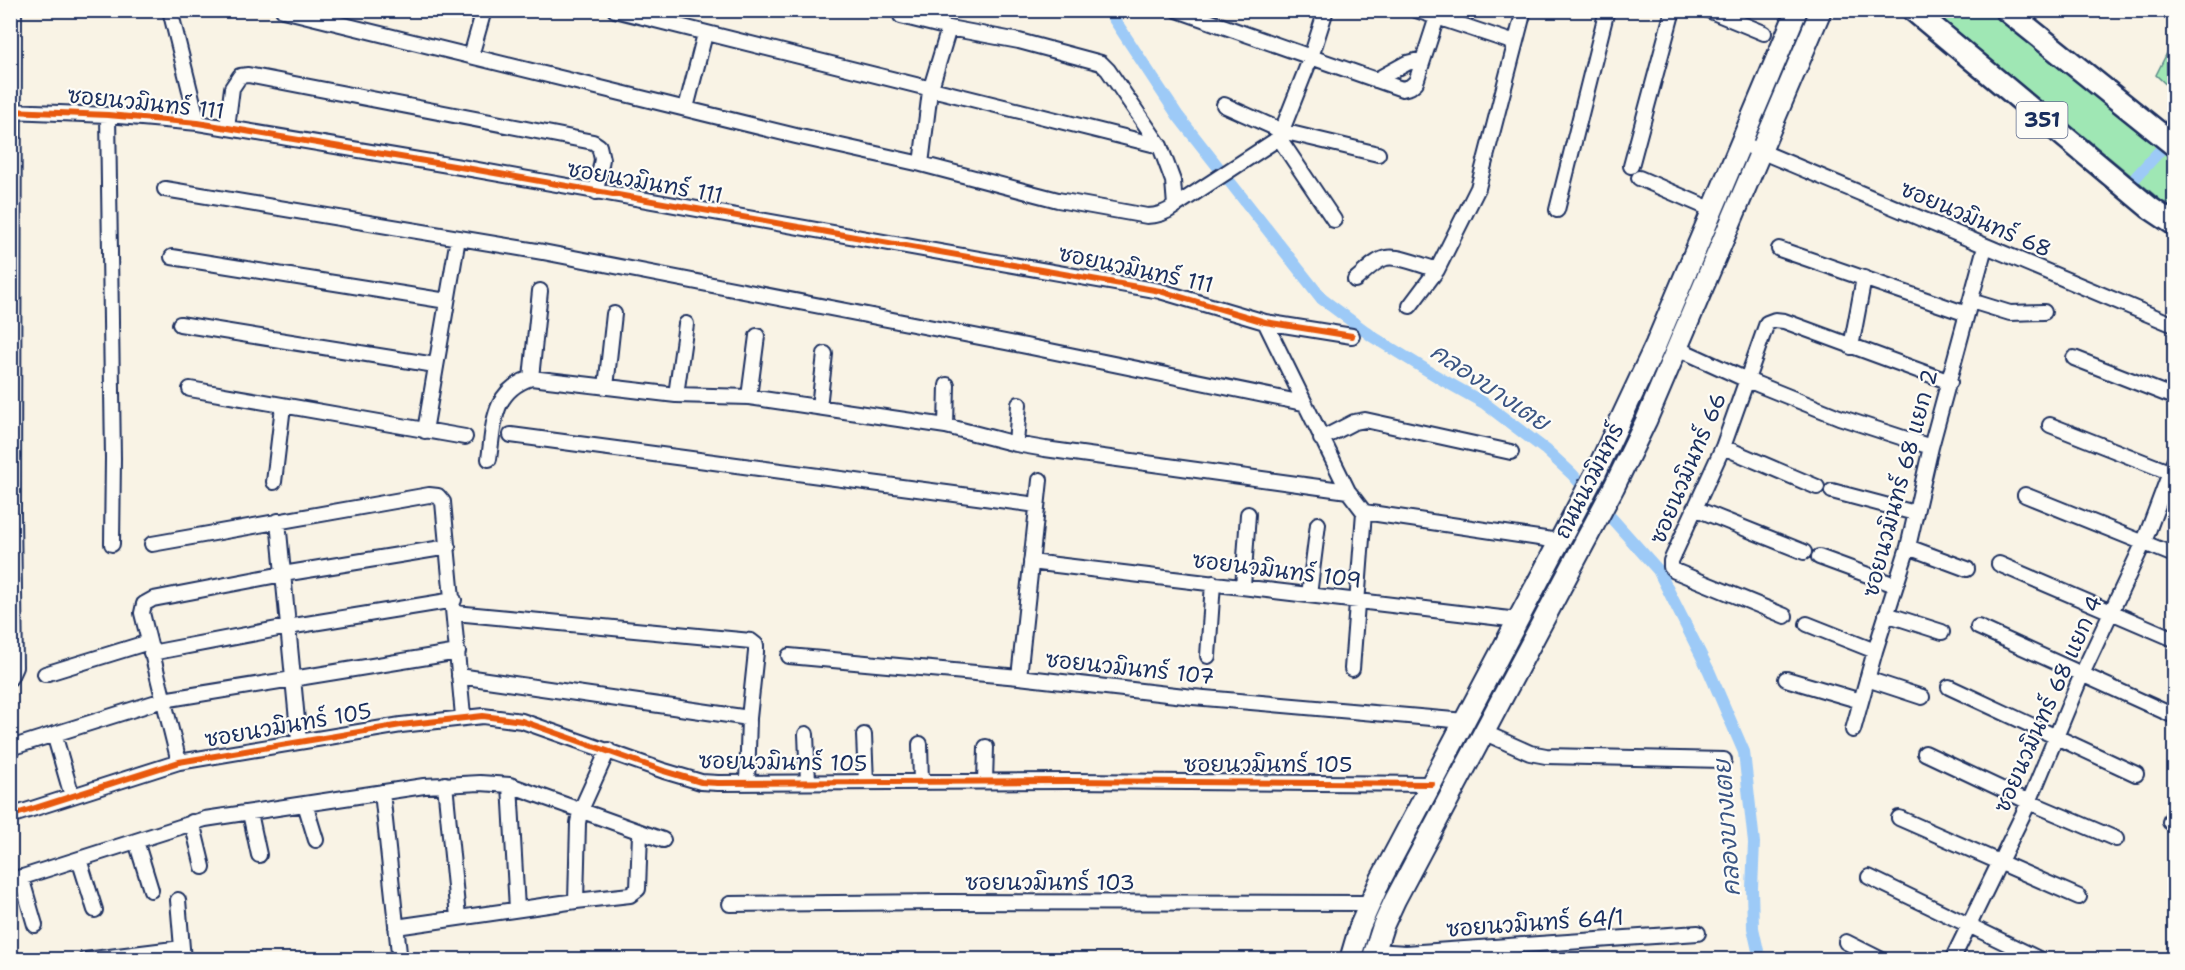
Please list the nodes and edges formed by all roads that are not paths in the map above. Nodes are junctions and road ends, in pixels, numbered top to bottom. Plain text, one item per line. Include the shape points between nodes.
1 (170, 10) edge
2 (283, 10) edge
3 (484, 10) edge
4 (615, 10) edge
5 (1178, 10) edge
6 (1326, 10) edge
7 (1416, 10) edge
8 (1524, 10) edge
9 (1607, 10) edge
10 (1673, 10) edge
11 (1708, 10) edge
12 (1797, 10) edge
13 (1821, 10) edge
14 (1912, 10) edge
15 (2006, 10) edge
16 (13, 15) edge
17 (901, 16) dead end
18 (1437, 17) junction
19 (949, 28) junction
20 (1764, 33) dead end
21 (705, 34) junction
22 (1515, 43) junction
23 (471, 56) junction
24 (1311, 57) junction
25 (1423, 59) junction
26 (1376, 80) junction
27 (930, 90) junction
28 (1224, 105) dead end
29 (686, 108) junction
30 (12, 111) edge
31 (108, 115) junction
32 (198, 123) junction
33 (227, 128) junction
34 (1280, 134) junction
35 (1741, 143) junction
36 (2175, 144) edge
37 (1160, 146) junction
38 (1761, 151) junction
39 (1378, 154) dead end
40 (921, 164) junction
41 (165, 189) dead end
42 (596, 192) junction
43 (1175, 206) junction
44 (1557, 210) dead end
45 (1713, 210) junction
46 (12, 215) edge
47 (1335, 220) dead end
48 (2175, 224) edge
49 (458, 238) junction
50 (1985, 247) junction
51 (1779, 249) dead end
52 (172, 257) dead end
53 (1437, 270) junction
54 (1864, 278) junction
55 (1355, 280) dead end
56 (540, 291) dead end
57 (447, 301) junction
58 (1410, 306) dead end
59 (1969, 307) junction
60 (2044, 312) dead end
61 (614, 314) dead end
62 (1265, 322) junction
63 (180, 324) dead end
64 (686, 324) dead end
65 (2175, 325) edge
66 (757, 336) dead end
67 (1352, 336) dead end
68 (1851, 347) junction
69 (1679, 349) junction
70 (825, 354) dead end
71 (2074, 358) dead end
72 (435, 365) junction
73 (531, 378) junction
74 (1747, 380) junction
75 (1950, 381) junction
76 (947, 385) dead end
77 (606, 387) junction
78 (190, 390) dead end
79 (676, 395) junction
80 (749, 397) junction
81 (2175, 397) edge
82 (1303, 403) junction
83 (1019, 404) dead end
84 (283, 406) junction
85 (819, 408) junction
86 (2050, 425) dead end
87 (946, 426) junction
88 (425, 431) junction
89 (511, 435) dead end
90 (465, 437) dead end
91 (1321, 439) junction
92 (1016, 444) junction
93 (1723, 447) junction
94 (1931, 447) junction
95 (1511, 452) dead end
96 (489, 459) dead end
97 (2173, 469) edge
98 (1041, 480) dead end
99 (274, 482) dead end
100 (1817, 487) dead end
101 (1348, 491) junction
102 (1832, 491) dead end
103 (2025, 495) dead end
104 (1037, 505) junction
105 (1694, 508) junction
106 (1364, 512) junction
107 (1915, 513) junction
108 (1248, 514) dead end
109 (278, 521) junction
110 (1318, 524) dead end
111 (1559, 541) junction
112 (2144, 542) junction
113 (112, 544) dead end
114 (152, 544) dead end
115 (448, 547) junction
116 (1908, 547) junction
117 (1804, 552) dead end
118 (2175, 555) edge
119 (1819, 557) dead end
120 (1031, 562) junction
121 (1999, 564) dead end
122 (1967, 569) dead end
123 (283, 574) junction
124 (1213, 583) junction
125 (1895, 585) junction
126 (1243, 587) junction
127 (1309, 595) junction
128 (1357, 601) junction
129 (454, 606) junction
130 (2111, 610) junction
131 (1886, 615) junction
132 (1785, 616) dead end
133 (1518, 620) junction
134 (1807, 624) dead end
135 (288, 627) junction
136 (1978, 627) dead end
137 (1942, 632) dead end
138 (2175, 639) edge
139 (150, 647) junction
140 (1875, 651) junction
141 (458, 652) junction
142 (789, 656) dead end
143 (1208, 656) dead end
144 (1352, 669) dead end
145 (45, 674) dead end
146 (2082, 674) junction
147 (459, 676) junction
148 (1019, 677) junction
149 (10, 678) edge
150 (1786, 679) dead end
151 (1867, 679) junction
152 (293, 680) junction
153 (1949, 687) dead end
154 (1922, 697) dead end
155 (163, 700) junction
156 (1861, 701) junction
157 (2172, 715) dead end
158 (463, 717) junction
159 (749, 718) junction
160 (1466, 721) junction
161 (1853, 730) dead end
162 (1484, 732) junction
163 (54, 734) junction
164 (807, 734) dead end
165 (864, 735) dead end
166 (2056, 736) junction
167 (299, 741) junction
168 (920, 744) dead end
169 (986, 747) dead end
170 (10, 748) edge
171 (608, 750) junction
172 (1925, 753) dead end
173 (1724, 760) dead end
174 (179, 762) junction
175 (2136, 774) dead end
176 (986, 781) junction
177 (808, 782) junction
178 (866, 782) junction
179 (921, 782) junction
180 (747, 783) junction
181 (445, 784) junction
182 (1432, 784) junction
183 (510, 785) junction
184 (382, 792) junction
185 (72, 796) junction
186 (2029, 802) junction
187 (305, 804) junction
188 (580, 812) junction
189 (250, 813) junction
190 (10, 816) edge
191 (1899, 818) dead end
192 (192, 822) junction
193 (640, 833) junction
194 (2116, 839) dead end
195 (316, 840) dead end
196 (663, 840) dead end
197 (136, 841) junction
198 (259, 855) dead end
199 (79, 859) junction
200 (1999, 862) junction
201 (203, 867) dead end
202 (1869, 877) dead end
203 (16, 879) edge
204 (151, 890) dead end
205 (2079, 897) dead end
206 (178, 900) dead end
207 (576, 901) junction
208 (1369, 903) junction
209 (730, 904) dead end
210 (517, 909) junction
211 (95, 910) dead end
212 (458, 917) junction
213 (1970, 924) junction
214 (35, 925) dead end
215 (396, 927) junction
216 (1698, 933) dead end
217 (1846, 942) dead end
218 (399, 952) dead end
219 (183, 954) edge
220 (1373, 955) edge
221 (1876, 958) edge
222 (85, 960) edge
223 (1350, 960) edge
224 (1952, 960) edge
225 (2042, 960) edge

1 - 32 street
2 - 23 street
3 - 23 street
4 - 21 street
5 - 24 street
6 - 24 street
7 - 18 street
8 - 22 street
9 - 44 street
10 - 45 street via 1635,172
11 - 20 street
12 - 35 main road, ถนนนวมินทร์
13 - 38 main road, ถนนนวมินทร์
14 - 48 main road, 351 via 2150,208
15 - 36 main road, 351
16 - 30 street
17 - 19 street
18 - 22 street
18 - 25 street
19 - 27 street
19 - 37 street via 1019,41 1101,63
21 - 27 street
21 - 29 street
22 - 53 street via 1478,188
23 - 29 street
24 - 26 street
24 - 34 street
25 - 26 street
25 - 26 street via 1416,82 1410,87 1402,89
27 - 37 street
27 - 40 street
28 - 34 street
29 - 40 street
30 - 31 street, ซอยนวมินทร์ 111
30 - 46 street
31 - 32 street, ซอยนวมินทร์ 111
31 - 113 street
32 - 33 street, ซอยนวมินทร์ 111
33 - 42 street, ซอยนวมินทร์ 111
33 - 42 street via 232,88 240,76 248,75 593,142 599,146 602,159
34 - 39 street
34 - 43 street
34 - 47 street
35 - 38 street, ซอยนวมินทร์ 68
35 - 45 main road, ถนนนวมินทร์
37 - 43 street via 1173,181
38 - 50 street, ซอยนวมินทร์ 68
38 - 69 main road, ถนนนวมินทร์
40 - 43 street via 1058,200 1147,216 1156,216
41 - 49 street
42 - 62 street, ซอยนวมินทร์ 111 via 1160,291
45 - 111 main road, ถนนนวมินทร์ via 1656,344
46 - 149 street via 15,667
49 - 57 street
49 - 82 street via 1003,341
50 - 59 street, ซอยนวมินทร์ 68 แยก 2
50 - 65 street, ซอยนวมินทร์ 68
51 - 54 street
52 - 57 street
53 - 55 street via 1386,257
53 - 58 street
54 - 59 street
54 - 68 street
56 - 73 street
57 - 72 street
59 - 60 street via 2010,313
59 - 75 street, ซอยนวมินทร์ 68 แยก 2
61 - 77 street
62 - 67 street, ซอยนวมินทร์ 111
62 - 82 street
63 - 72 street
64 - 79 street
66 - 80 street
68 - 74 street, ซอยนวมินทร์ 66 via 1775,320 1767,323
68 - 75 street
69 - 74 street, ซอยนวมินทร์ 66
69 - 162 main road, ถนนนวมินทร์ via 1614,487
70 - 85 street
71 - 81 street
72 - 88 street
73 - 77 street
73 - 96 street via 504,394 496,412
74 - 93 street, ซอยนวมินทร์ 66
74 - 94 street via 1839,417
75 - 94 street, ซอยนวมินทร์ 68 แยก 2
76 - 87 street
77 - 79 street
78 - 84 street
79 - 80 street
80 - 85 street
82 - 91 street
83 - 92 street
84 - 88 street
84 - 99 street
85 - 87 street
86 - 97 street
87 - 92 street
88 - 90 street
89 - 104 street
91 - 95 street via 1365,420
91 - 101 street
92 - 101 street
93 - 100 street
93 - 105 street, ซอยนวมินทร์ 66
94 - 107 street, ซอยนวมินทร์ 68 แยก 2
97 - 112 street, ซอยนวมินทร์ 68 แยก 4
98 - 104 street
101 - 106 street
102 - 107 street
103 - 112 street
104 - 120 street
105 - 117 street
105 - 132 street, ซอยนวมินทร์ 66 via 1671,567
106 - 111 street
106 - 128 street
107 - 116 street, ซอยนวมินทร์ 68 แยก 2
108 - 126 street
109 - 114 street
109 - 115 street via 434,495 442,498
109 - 123 street
110 - 127 street
111 - 133 main road, ถนนนวมินทร์
112 - 118 street
112 - 130 street, ซอยนวมินทร์ 68 แยก 4
115 - 123 street
115 - 129 street
116 - 122 street
116 - 125 street, ซอยนวมินทร์ 68 แยก 2
119 - 125 street
120 - 124 street, ซอยนวมินทร์ 109
120 - 148 street
121 - 130 street
123 - 135 street
123 - 139 street via 149,601 142,613
124 - 126 street, ซอยนวมินทร์ 109
124 - 143 street
125 - 131 street, ซอยนวมินทร์ 68 แยก 2
126 - 127 street, ซอยนวมินทร์ 109
127 - 128 street, ซอยนวมินทร์ 109
128 - 133 street, ซอยนวมินทร์ 109
128 - 144 street
129 - 135 street
129 - 141 street
129 - 159 street via 751,641 756,652
130 - 138 street
130 - 146 street, ซอยนวมินทร์ 68 แยก 4
131 - 137 street
131 - 140 street, ซอยนวมินทร์ 68 แยก 2
133 - 160 main road, ถนนนวมินทร์
134 - 140 street
135 - 139 street
135 - 152 street
136 - 146 street
139 - 145 street
139 - 155 street
140 - 151 street, ซอยนวมินทร์ 68 แยก 2
141 - 147 street
141 - 152 street
142 - 148 street, ซอยนวมินทร์ 107
146 - 157 street
146 - 166 street, ซอยนวมินทร์ 68 แยก 4
147 - 158 street
147 - 159 street
148 - 160 street, ซอยนวมินทร์ 107
150 - 156 street
151 - 154 street
151 - 156 street, ซอยนวมินทร์ 68 แยก 2
152 - 155 street
152 - 167 street
153 - 166 street
155 - 163 street
155 - 174 street
156 - 161 street, ซอยนวมินทร์ 68 แยก 2
158 - 167 street, ซอยนวมินทร์ 105
158 - 171 street, ซอยนวมินทร์ 105 via 522,721
159 - 180 street
160 - 182 main road, ถนนนวมินทร์
162 - 173 street via 1546,756
162 - 220 main road, ถนนนวมินทร์ via 1395,900
163 - 170 street
163 - 185 street
164 - 177 street
165 - 178 street
166 - 175 street
166 - 186 street, ซอยนวมินทร์ 68 แยก 4
167 - 174 street, ซอยนวมินทร์ 105
168 - 179 street
169 - 176 street
171 - 180 street, ซอยนวมินทร์ 105 via 701,782
171 - 188 street
172 - 186 street
174 - 185 street, ซอยนวมินทร์ 105
176 - 179 street, ซอยนวมินทร์ 105
176 - 182 street, ซอยนวมินทร์ 105
177 - 178 street, ซอยนวมินทร์ 105
177 - 180 street, ซอยนวมินทร์ 105
178 - 179 street, ซอยนวมินทร์ 105
181 - 183 street
181 - 184 street
181 - 212 street
182 - 208 main road, ถนนนวมินทร์
183 - 188 street
183 - 210 street
184 - 187 street
184 - 215 street
185 - 190 street, ซอยนวมินทร์ 105
186 - 194 street
186 - 200 street, ซอยนวมินทร์ 68 แยก 4
187 - 189 street
187 - 195 street
188 - 193 street
188 - 207 street
189 - 192 street
189 - 198 street
191 - 200 street
192 - 197 street
192 - 201 street
193 - 196 street
193 - 207 street via 636,893
197 - 199 street
197 - 204 street
199 - 203 street
199 - 211 street
200 - 205 street
200 - 213 street, ซอยนวมินทร์ 68 แยก 4
202 - 213 street
203 - 214 street
206 - 219 street
207 - 210 street
208 - 209 street, ซอยนวมินทร์ 103
208 - 223 main road, ถนนนวมินทร์
210 - 212 street
212 - 215 street
213 - 224 street, ซอยนวมินทร์ 68 แยก 4
213 - 225 street
215 - 218 street
216 - 220 street, ซอยนวมินทร์ 64/1
217 - 221 street
219 - 222 street

